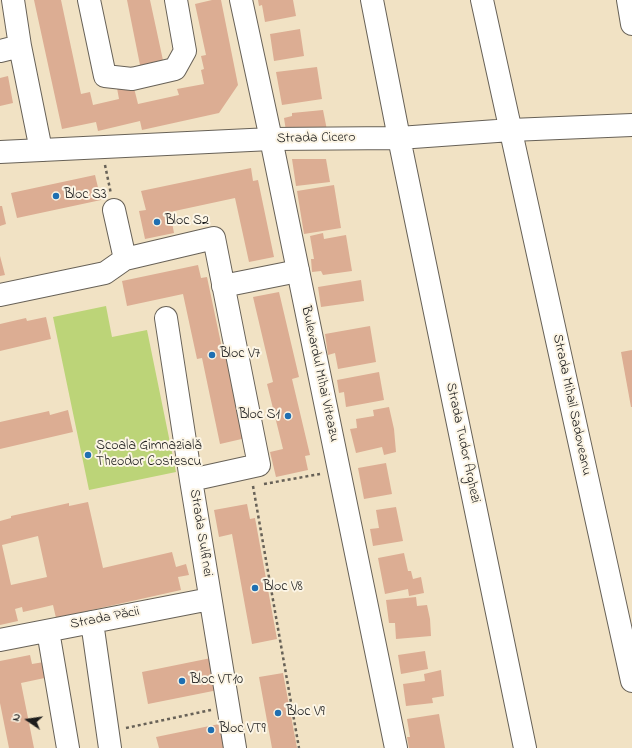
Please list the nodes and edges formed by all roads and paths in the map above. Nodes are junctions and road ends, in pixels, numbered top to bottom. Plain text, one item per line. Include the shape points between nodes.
1 (13, 0) edge
2 (89, 0) edge
3 (176, 0) edge
4 (241, 0) edge
5 (372, 0) edge
6 (482, 0) edge
7 (628, 0) edge
8 (632, 24) edge
9 (10, 48) edge
10 (632, 125) edge
11 (511, 130) junction
12 (399, 138) junction
13 (271, 140) junction
14 (102, 147) junction
15 (40, 150) junction
16 (0, 152) edge
17 (114, 210) joint
18 (125, 259) junction
19 (298, 271) junction
20 (223, 286) junction
21 (0, 295) edge
22 (166, 318) dead end
23 (339, 470) junction
24 (250, 477) junction
25 (191, 480) junction
26 (210, 599) junction
27 (92, 622) junction
28 (48, 631) junction
29 (0, 640) edge
30 (632, 681) edge
31 (228, 707) junction
32 (109, 740) edge
33 (68, 748) edge
34 (235, 748) edge
35 (299, 748) edge
36 (396, 748) edge
37 (525, 748) edge

1 - 9 street
2 - 3 street via 105,76 132,78 175,70 185,50
4 - 13 street, Bulevardul Mihai Viteazu
5 - 12 street, Strada Tudor Arghezi
6 - 11 street, Strada Mihail Sadoveanu
7 - 8 street
9 - 15 street
10 - 11 street, Strada Cicero
11 - 12 street, Strada Cicero
11 - 30 street, Strada Mihail Sadoveanu
12 - 13 street, Strada Cicero
12 - 37 street, Strada Tudor Arghezi
13 - 14 street, Strada Cicero
13 - 19 street, Bulevardul Mihai Viteazu
14 - 15 street, Strada Cicero
14 - 17 path
15 - 16 street, Strada Cicero
17 - 18 street
18 - 20 street via 214,238
18 - 21 street via 104,273
19 - 20 street
19 - 23 street, Bulevardul Mihai Viteazu
20 - 24 street via 259,465
22 - 25 street, Strada Sulfinei
23 - 24 path
23 - 36 street, Bulevardul Mihai Viteazu
24 - 25 street
24 - 35 path
25 - 26 street, Strada Sulfinei
26 - 27 street, Strada Păcii
26 - 31 street, Strada Sulfinei
27 - 28 street, Strada Păcii
27 - 32 street
28 - 29 street, Strada Păcii
28 - 33 street
31 - 32 path
31 - 34 street, Strada Sulfinei

